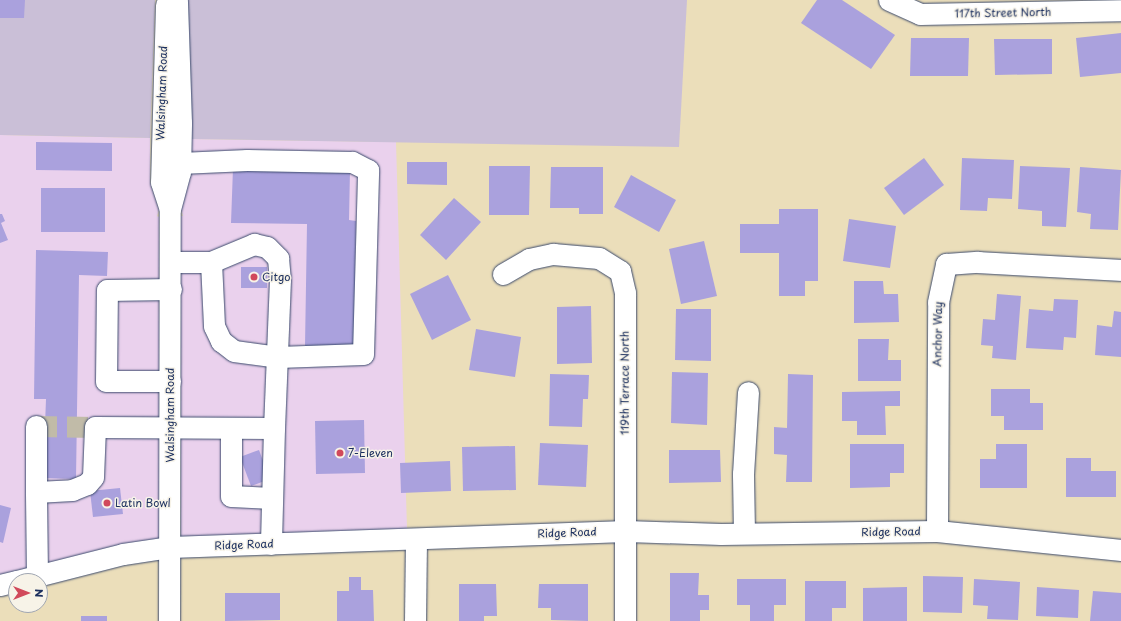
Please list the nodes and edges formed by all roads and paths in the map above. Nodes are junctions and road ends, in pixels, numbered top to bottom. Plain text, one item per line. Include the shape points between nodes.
1 (166, 0) edge
2 (177, 0) edge
3 (889, 0) edge
4 (1121, 10) edge
5 (180, 163) junction
6 (170, 209) junction
7 (170, 262) junction
8 (210, 262) junction
9 (1121, 270) edge
10 (503, 274) dead end
11 (170, 289) junction
12 (278, 356) junction
13 (170, 381) junction
14 (748, 392) dead end
15 (36, 426) dead end
16 (170, 427) junction
17 (230, 428) junction
18 (274, 428) junction
19 (36, 492) junction
20 (272, 498) junction
21 (626, 531) junction
22 (937, 531) junction
23 (744, 534) junction
24 (416, 539) junction
25 (271, 544) junction
26 (170, 547) junction
27 (1121, 550) edge
28 (37, 573) edge
29 (48, 573) edge
30 (169, 621) edge
31 (415, 621) edge
32 (625, 621) edge

1 - 6 street, Walsingham Road via 161,182
2 - 5 street, Walsingham Road
3 - 4 street, 117th Street North via 920,14
5 - 6 street, Walsingham Road
5 - 12 street via 247,160 352,162 368,170 363,354
6 - 7 street, Walsingham Road
7 - 8 street
7 - 11 street, Walsingham Road
8 - 12 street via 214,326 221,341 234,351
8 - 12 street via 254,244 267,247 278,258
9 - 22 street, Anchor Way via 978,262 946,264 938,302
10 - 21 street, 119th Terrace North via 529,259 553,254 599,258 620,272 625,293
11 - 13 street, Walsingham Road
11 - 13 street via 106,290 106,381
12 - 18 street
13 - 16 street, Walsingham Road
14 - 23 street via 743,474
15 - 19 street
16 - 17 street
16 - 19 street via 95,427 93,477 87,484 72,490
16 - 26 street, Walsingham Road
17 - 18 street
17 - 20 street via 231,496
18 - 20 street
19 - 28 street
20 - 25 street
21 - 23 street, Ridge Road
21 - 24 street, Ridge Road
21 - 32 street, 119th Terrace North
22 - 23 street, Ridge Road
22 - 27 street, Ridge Road
24 - 25 street, Ridge Road
24 - 31 street
25 - 26 street, Ridge Road
26 - 29 street, Ridge Road via 123,554
26 - 30 street, Walsingham Road

